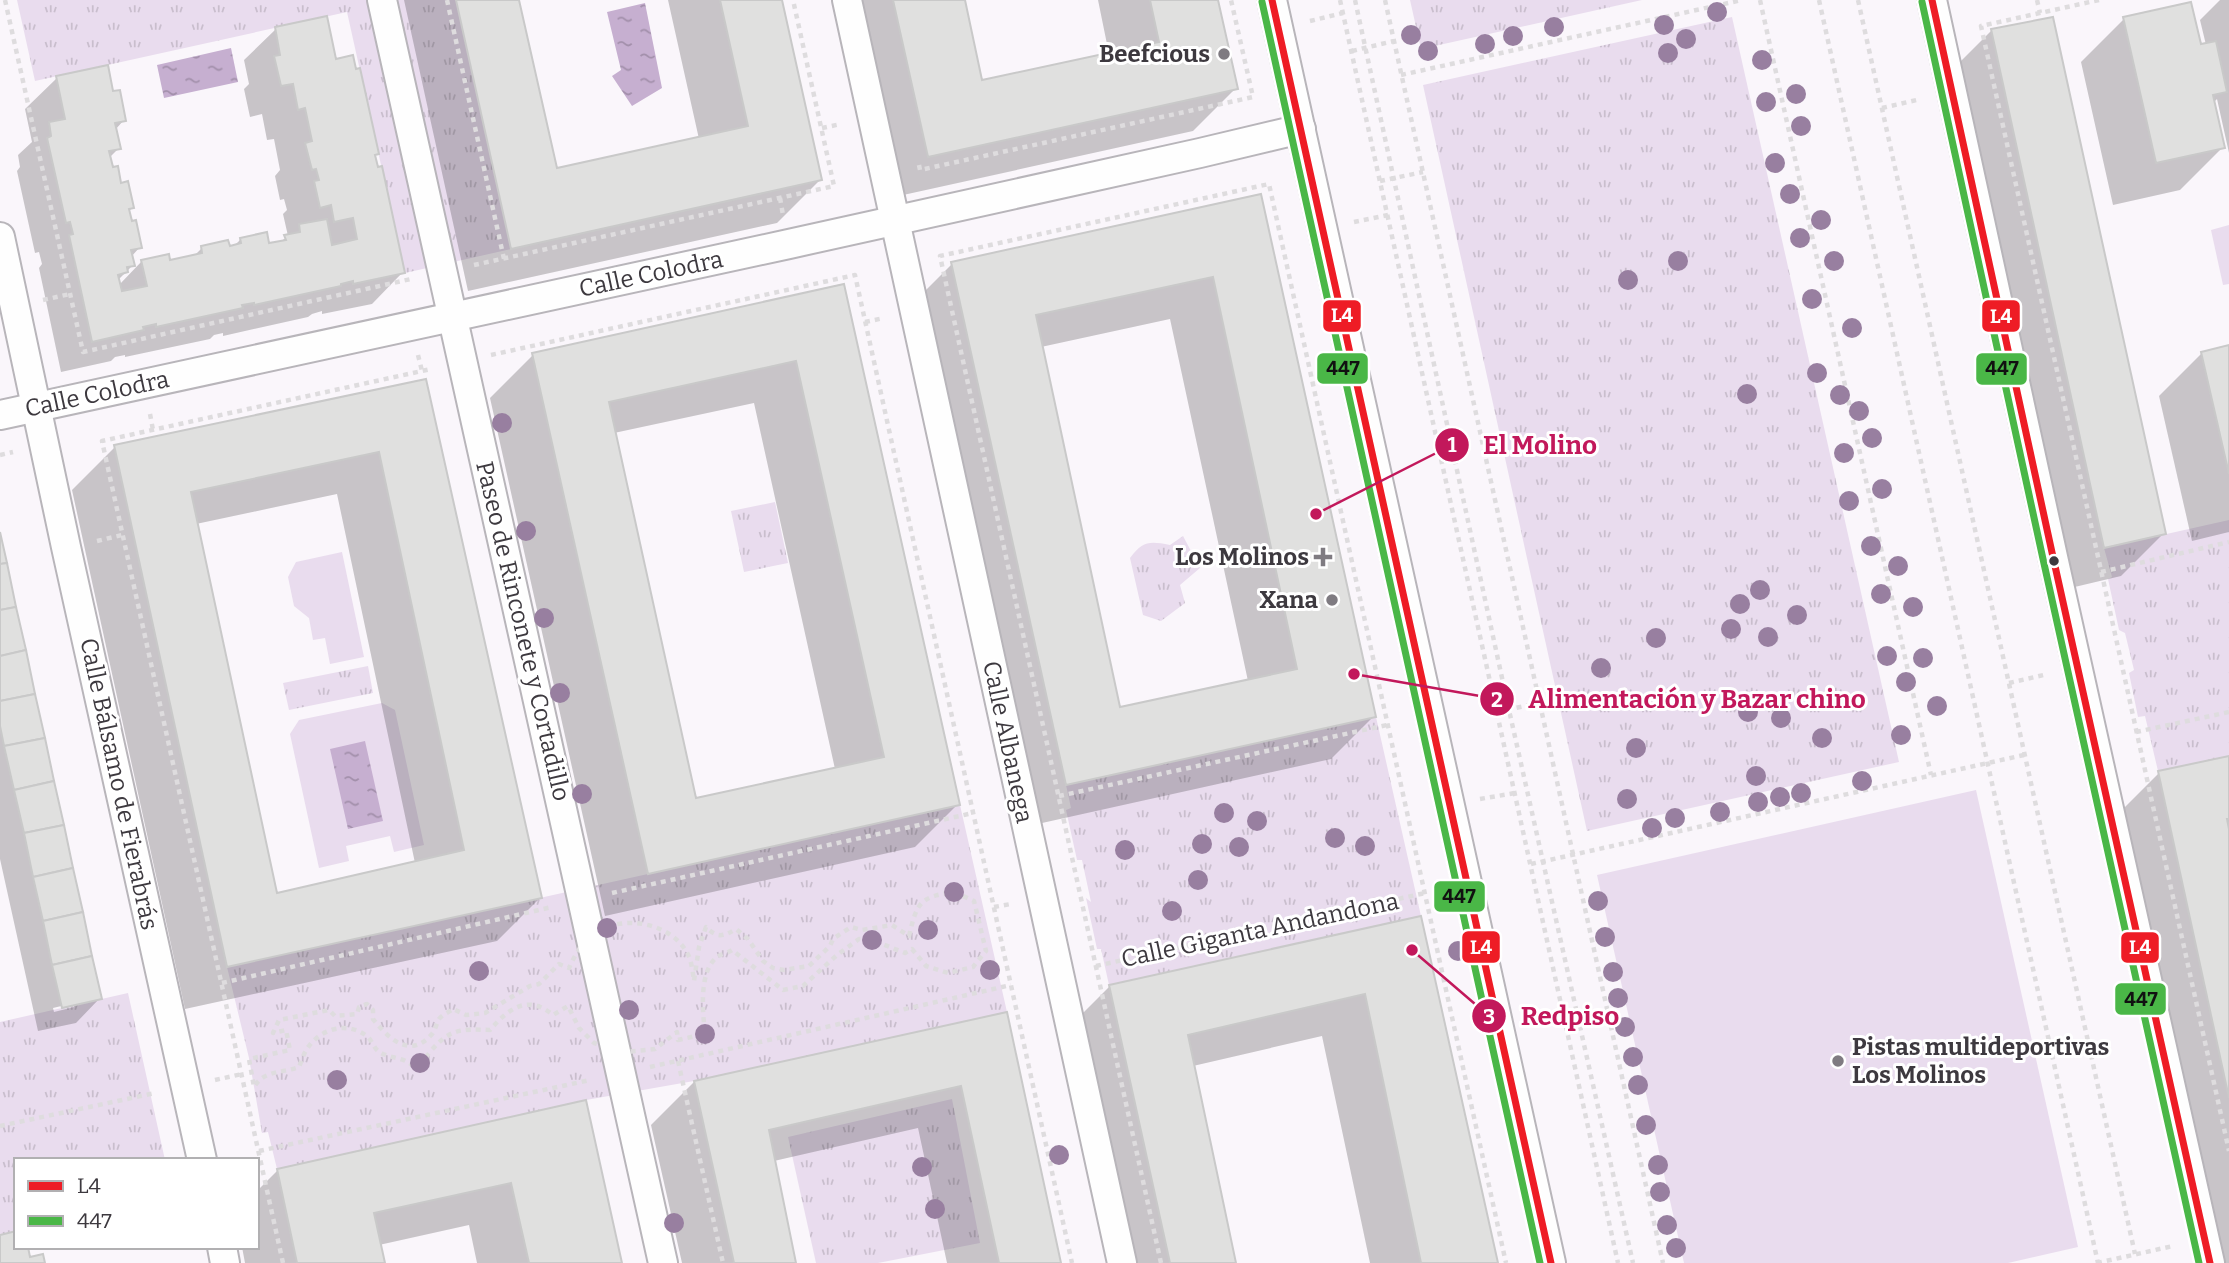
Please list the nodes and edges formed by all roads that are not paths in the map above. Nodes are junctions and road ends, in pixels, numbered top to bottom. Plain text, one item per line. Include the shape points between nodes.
1 (382, 0) edge
2 (847, 0) edge
3 (1272, 0) edge
4 (1932, 0) edge
5 (1301, 129) junction
6 (894, 220) junction
7 (0, 237) edge
8 (452, 317) junction
9 (37, 407) junction
10 (0, 415) edge
11 (202, 1158) edge
12 (2207, 1251) edge
13 (663, 1263) edge
14 (1122, 1263) edge
15 (1551, 1263) edge

1 - 8 street, Paseo de Rinconete y Cortadillo
2 - 6 street, Calle Albanega
3 - 5 street
4 - 12 street
5 - 6 street, Calle Colodra
5 - 15 street
6 - 8 street, Calle Colodra
6 - 14 street, Calle Albanega
7 - 9 street, Calle Bálsamo de Fierabrás
8 - 9 street, Calle Colodra
8 - 13 street, Paseo de Rinconete y Cortadillo
9 - 10 street, Calle Colodra
9 - 11 street, Calle Bálsamo de Fierabrás

